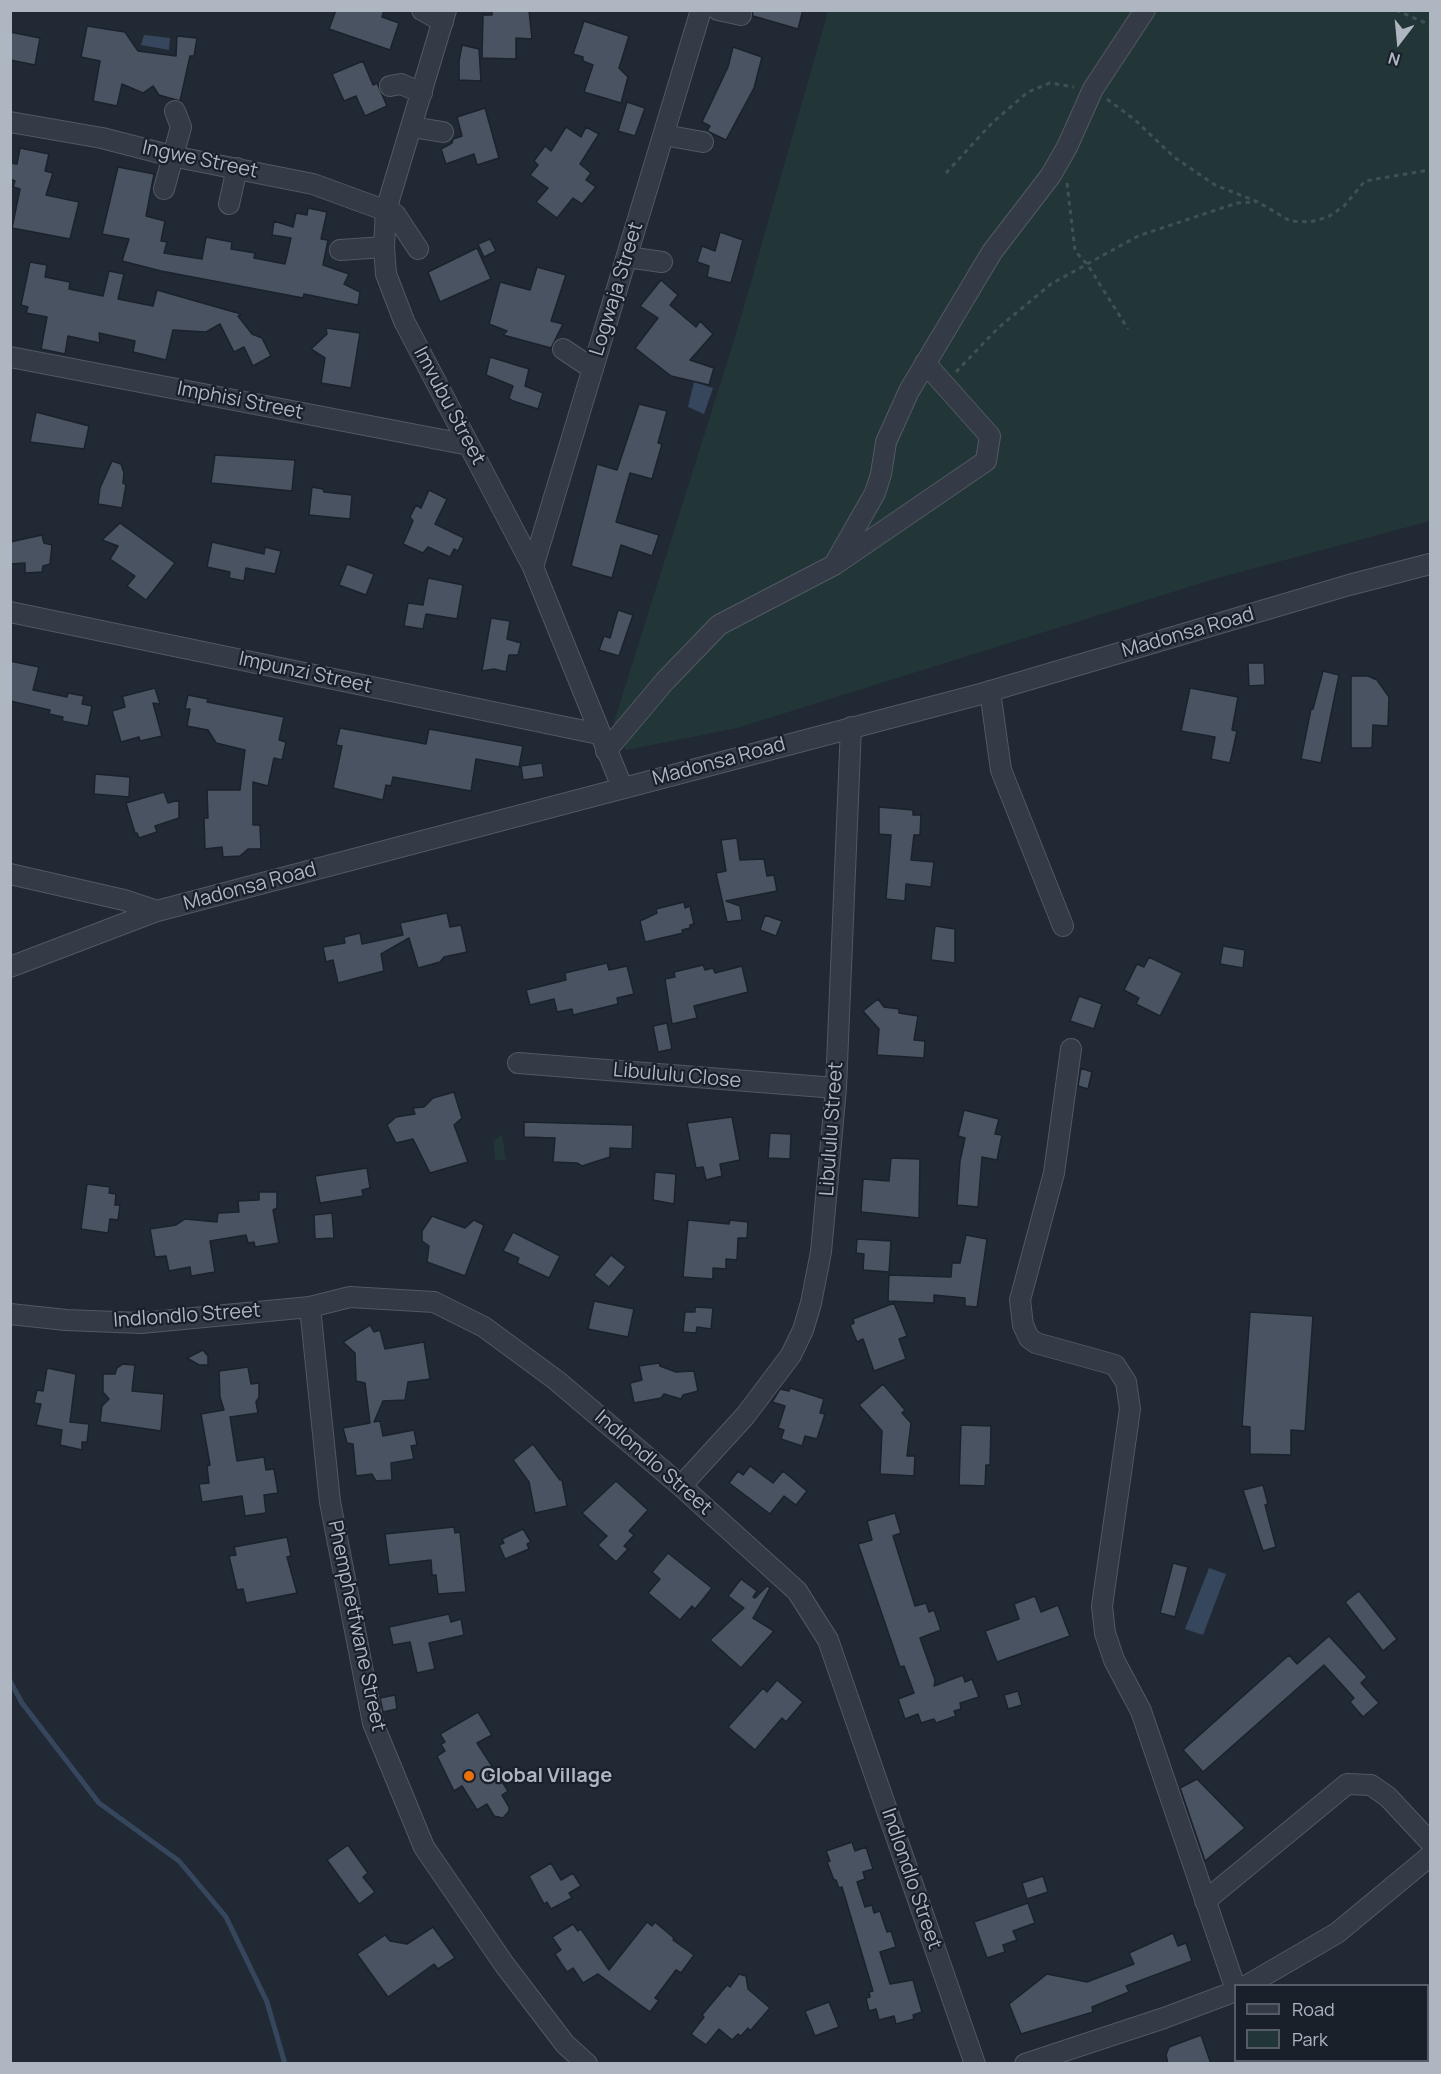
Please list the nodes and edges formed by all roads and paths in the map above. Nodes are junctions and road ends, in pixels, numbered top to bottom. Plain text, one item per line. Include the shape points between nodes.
1 (422, 10) edge
2 (701, 10) edge
3 (718, 10) edge
4 (1145, 10) edge
5 (1396, 10) edge
6 (741, 15) dead end
7 (445, 16) edge
8 (1431, 25) edge
9 (390, 86) dead end
10 (1093, 89) junction
11 (422, 93) junction
12 (175, 111) dead end
13 (10, 122) edge
14 (412, 127) junction
15 (443, 132) dead end
16 (664, 135) junction
17 (703, 142) dead end
18 (172, 156) junction
19 (237, 168) junction
20 (1431, 170) edge
21 (946, 173) dead end
22 (1067, 180) dead end
23 (164, 189) dead end
24 (1258, 202) junction
25 (229, 204) dead end
26 (386, 210) junction
27 (384, 247) junction
28 (418, 249) dead end
29 (340, 250) dead end
30 (627, 257) junction
31 (662, 262) dead end
32 (1087, 264) junction
33 (1128, 329) dead end
34 (563, 349) dead end
35 (10, 357) edge
36 (925, 363) junction
37 (593, 369) junction
38 (942, 383) junction
39 (470, 445) junction
40 (1431, 564) edge
41 (834, 565) junction
42 (533, 567) junction
43 (10, 612) edge
44 (990, 691) junction
45 (851, 727) junction
46 (603, 742) junction
47 (622, 787) junction
48 (10, 874) edge
49 (157, 911) junction
50 (1063, 926) dead end
51 (10, 967) edge
52 (1071, 1049) dead end
53 (518, 1063) dead end
54 (836, 1088) junction
55 (310, 1307) junction
56 (10, 1314) edge
57 (681, 1486) junction
58 (1431, 1842) edge
59 (1431, 1856) edge
60 (1205, 1901) junction
61 (1234, 1984) edge
62 (1249, 1984) edge
63 (1234, 1991) edge
64 (587, 2064) edge
65 (975, 2064) edge
66 (1025, 2064) edge

1 - 7 street
2 - 16 street, Logwaja Street
3 - 6 street
4 - 10 street
5 - 8 path
7 - 11 street, Imvubu Street
9 - 11 street via 400,84
10 - 21 path via 1050,83 1028,92 993,122
10 - 24 path via 1215,185
10 - 36 street via 1051,175 992,252
11 - 14 street, Imvubu Street
12 - 18 street via 181,127
13 - 18 street, Ingwe Street via 102,138
14 - 15 street
14 - 26 street, Imvubu Street
16 - 17 street
16 - 30 street, Logwaja Street
18 - 19 street, Ingwe Street
18 - 23 street
19 - 25 street
19 - 26 street, Ingwe Street via 313,184
20 - 24 path via 1365,181 1344,206 1328,217 1310,222 1290,221
22 - 32 path via 1075,251
24 - 32 path via 1237,203 1138,236
26 - 27 street, Imvubu Street
26 - 28 street via 395,214
27 - 29 street
27 - 39 street, Imvubu Street via 386,274 404,321
30 - 31 street
30 - 37 street, Logwaja Street
32 - 33 path
32 - 38 path via 1030,301
34 - 37 street
35 - 39 street, Imphisi Street
36 - 38 street
36 - 41 street via 886,441 875,493
37 - 42 street, Logwaja Street
38 - 41 street via 990,436 986,461
39 - 42 street, Imvubu Street
40 - 44 street, Madonsa Road
41 - 46 street via 719,625
42 - 46 street, Imvubu Street
43 - 46 street, Impunzi Street
44 - 45 street, Madonsa Road
44 - 50 street via 1001,770
45 - 47 street, Madonsa Road
45 - 54 street, Libululu Street
46 - 47 street, Imvubu Street
47 - 49 street, Madonsa Road
48 - 49 street
49 - 51 street, Madonsa Road
52 - 60 street via 1054,1173 1020,1300 1023,1325 1036,1343 1115,1365 1126,1382 1130,1409 1102,1606 1105,1633 1114,1660 1141,1711
53 - 54 street, Libululu Close
54 - 57 street, Libululu Street via 822,1252 803,1330 791,1355 745,1416
55 - 56 street, Indlondlo Street via 141,1323
55 - 57 street, Indlondlo Street via 350,1297 434,1302 484,1327 556,1380
55 - 64 street, Phemphetfwane Street via 330,1502 373,1723 424,1847 504,1964 558,2035
57 - 65 street, Indlondlo Street via 797,1591 828,1640
58 - 60 street via 1388,1797 1371,1785 1347,1784
59 - 62 street via 1337,1933
60 - 61 street
63 - 66 street

